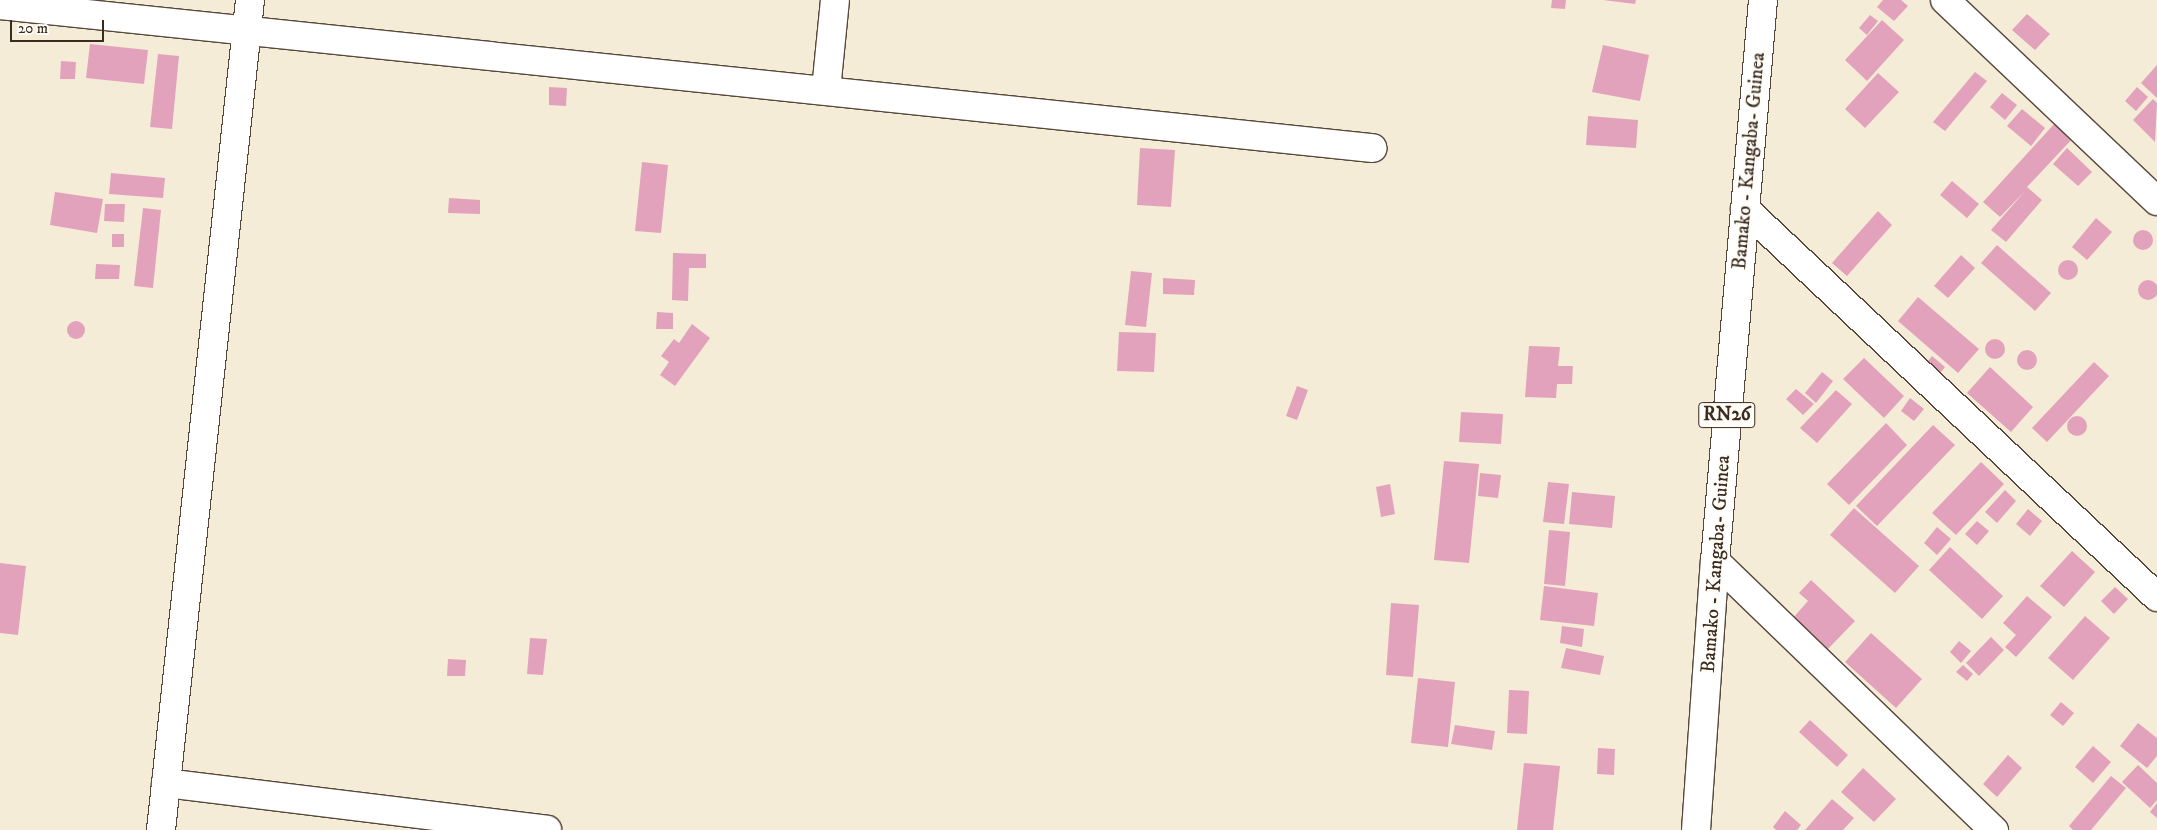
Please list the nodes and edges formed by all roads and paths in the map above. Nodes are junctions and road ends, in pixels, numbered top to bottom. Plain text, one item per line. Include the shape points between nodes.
1 (250, 0) edge
2 (835, 0) edge
3 (1763, 0) edge
4 (1945, 0) edge
5 (0, 5) edge
6 (247, 30) junction
7 (826, 90) junction
8 (1373, 148) dead end
9 (2157, 201) edge
10 (1745, 209) junction
11 (1715, 561) junction
12 (2157, 597) edge
13 (166, 783) junction
14 (162, 830) edge
15 (547, 830) edge
16 (1696, 830) edge
17 (1994, 830) edge

1 - 6 street
2 - 7 street
3 - 10 street, Bamako - Kangaba- Guinea / RN26
4 - 9 street
5 - 6 street
6 - 7 street
6 - 13 street
7 - 8 street
10 - 11 street, Bamako - Kangaba- Guinea / RN26
10 - 12 street
11 - 16 street, Bamako - Kangaba- Guinea / RN26
11 - 17 street
13 - 14 street
13 - 15 street

